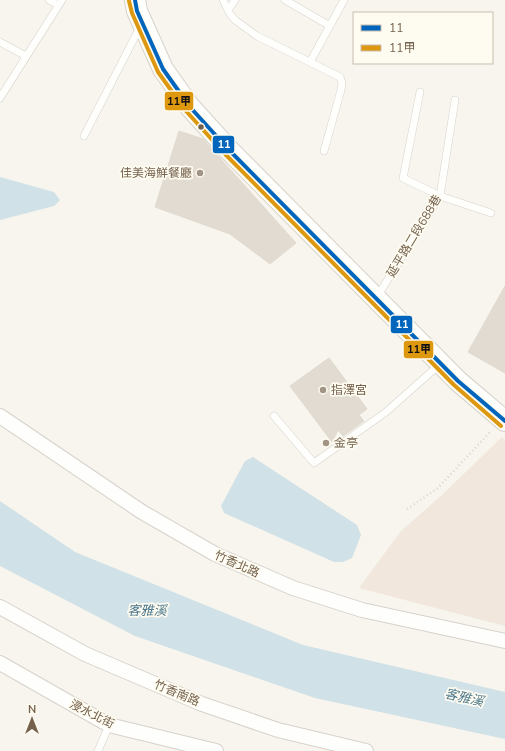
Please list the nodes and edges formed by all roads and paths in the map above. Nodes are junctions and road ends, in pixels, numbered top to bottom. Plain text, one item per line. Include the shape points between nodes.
1 (49, 0) edge
2 (135, 0) edge
3 (222, 0) edge
4 (235, 0) edge
5 (284, 0) edge
6 (344, 0) edge
7 (60, 2) edge
8 (228, 10) junction
9 (142, 23) junction
10 (330, 26) junction
11 (0, 42) edge
12 (26, 56) junction
13 (310, 62) junction
14 (420, 92) dead end
15 (0, 98) edge
16 (455, 100) dead end
17 (84, 136) dead end
18 (324, 151) dead end
19 (440, 196) junction
20 (492, 214) dead end
21 (376, 298) junction
22 (441, 363) junction
23 (0, 416) edge
24 (274, 416) dead end
25 (504, 420) edge
26 (407, 509) dead end
27 (0, 607) edge
28 (505, 641) edge
29 (0, 663) edge
30 (109, 725) junction
31 (98, 751) edge
32 (216, 751) edge
33 (366, 751) edge

1 - 7 lane
2 - 9 street
3 - 8 lane
4 - 8 lane
5 - 10 lane
6 - 10 lane
7 - 12 lane
8 - 13 lane via 235,20 257,36
9 - 17 lane
9 - 21 street via 163,69 190,107 229,150
10 - 13 lane
11 - 12 lane
12 - 15 lane
13 - 18 lane via 340,77 342,83
14 - 19 lane via 403,178
16 - 19 lane, 延平路二段688巷
19 - 20 lane
19 - 21 lane, 延平路二段688巷
21 - 22 street
22 - 24 lane via 386,412 314,463
22 - 25 street
23 - 28 street, 竹香北路 via 142,512 215,554 293,588 362,610
25 - 26 path via 438,488
27 - 33 street, 竹香南路 via 85,654 202,704 278,730
29 - 30 street, 浸水北街
30 - 31 lane
30 - 32 street, 浸水北街

